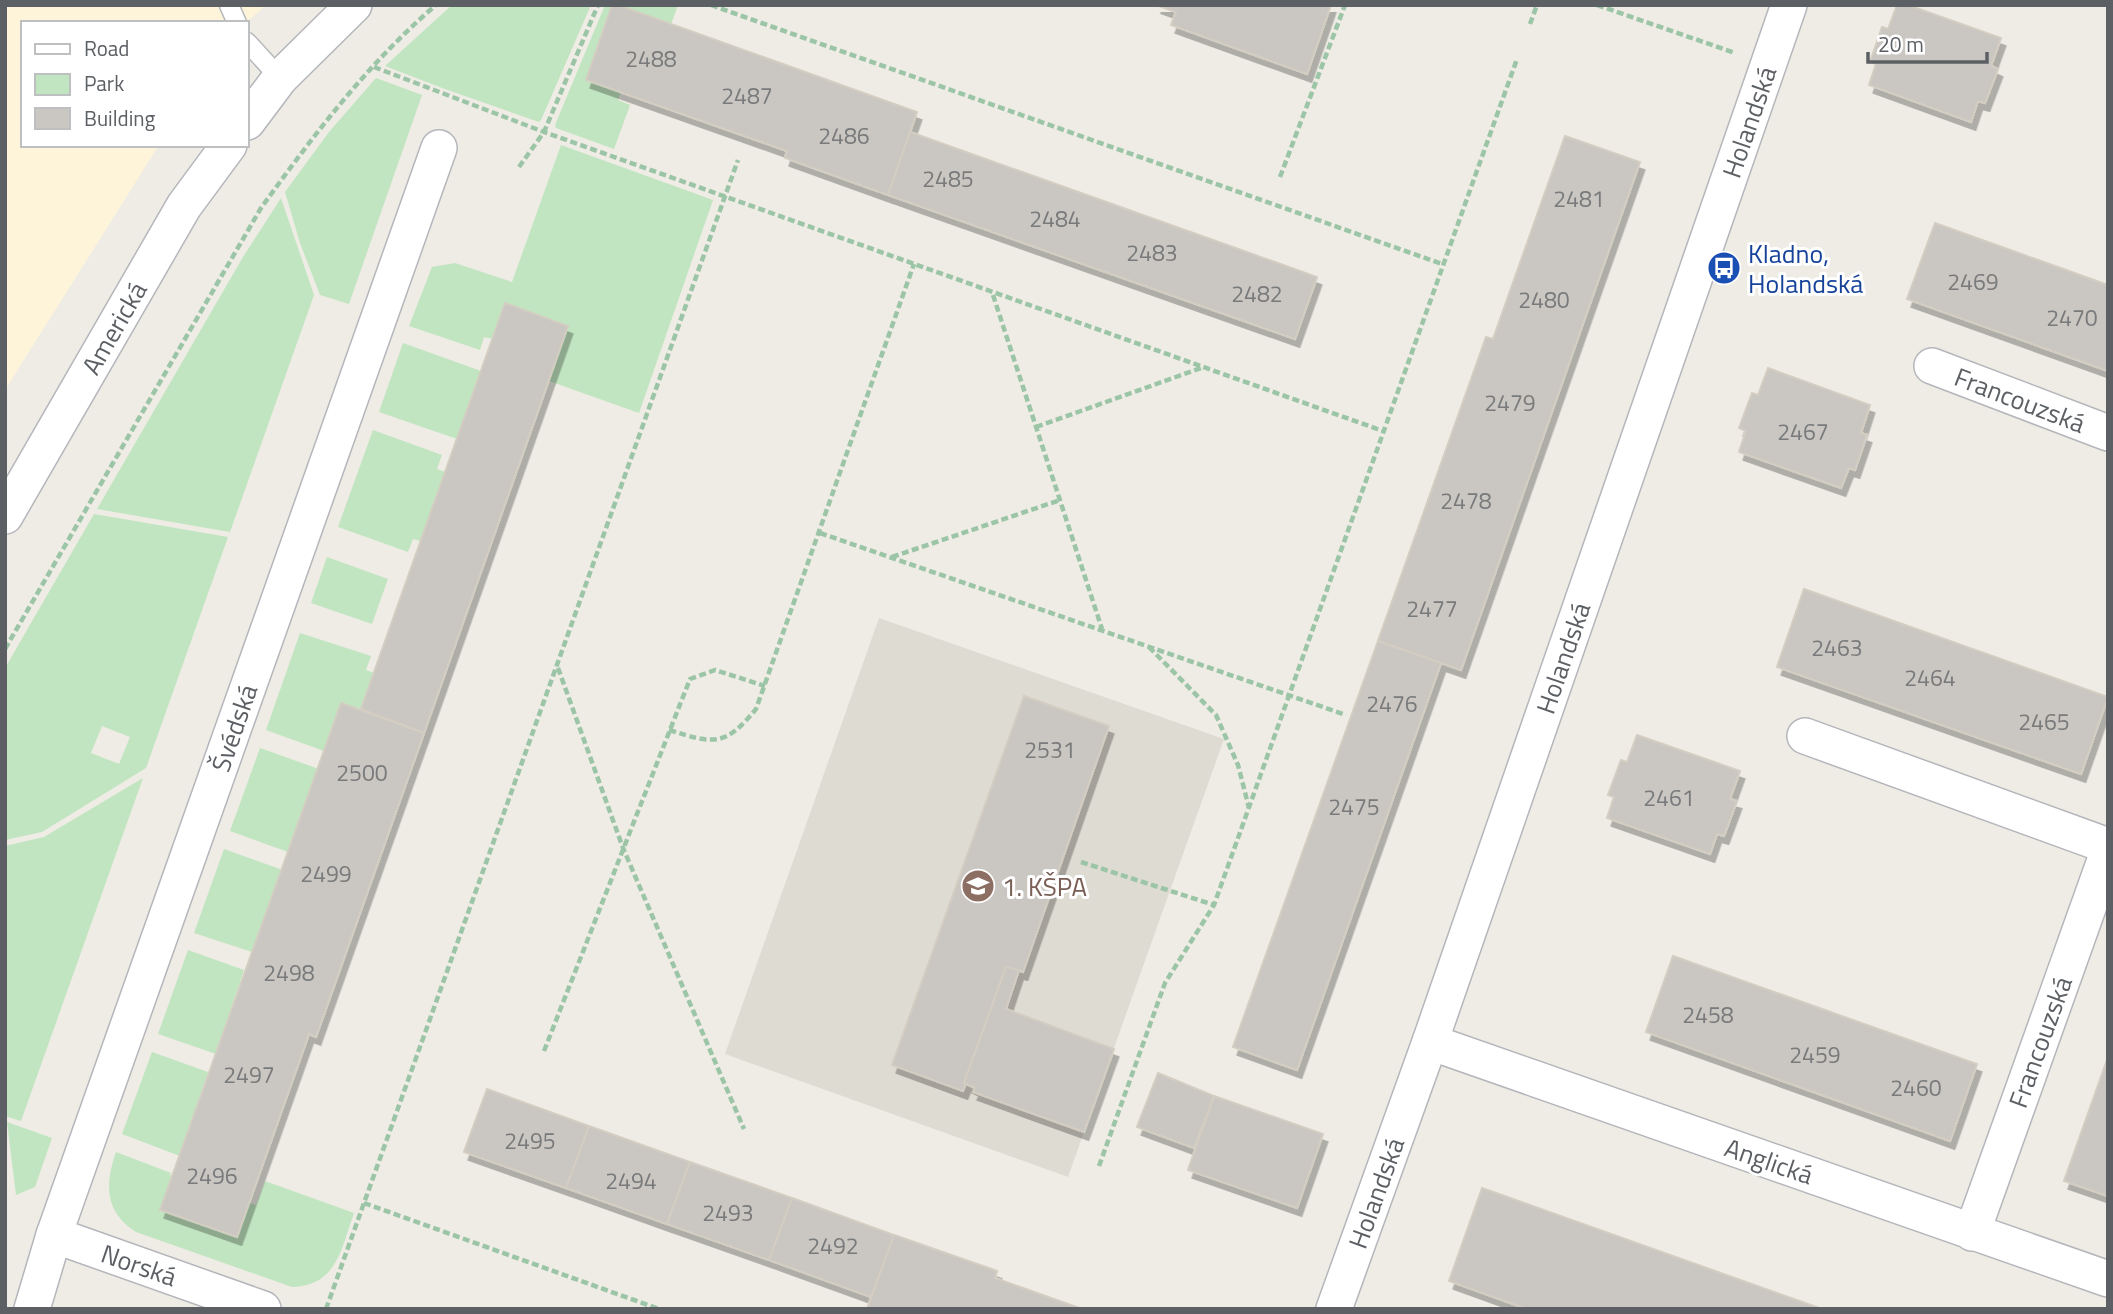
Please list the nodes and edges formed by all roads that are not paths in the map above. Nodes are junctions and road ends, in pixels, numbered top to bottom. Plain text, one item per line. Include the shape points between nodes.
1 (229, 5) edge
2 (354, 5) edge
3 (1789, 5) edge
4 (236, 21) edge
5 (248, 43) edge
6 (280, 78) junction
7 (248, 121) edge
8 (228, 147) edge
9 (439, 148) dead end
10 (1932, 366) dead end
11 (2108, 433) edge
12 (5, 516) edge
13 (1805, 736) dead end
14 (2108, 846) edge
15 (2108, 852) edge
16 (1430, 1042) junction
17 (1972, 1233) junction
18 (54, 1235) junction
19 (2108, 1279) edge
20 (32, 1309) edge
21 (263, 1309) edge
22 (1334, 1309) edge

1 - 4 lane
2 - 6 street
3 - 16 street, Holandská
5 - 6 lane
6 - 7 street
8 - 12 street, Americká via 184,206
9 - 18 street, Švédská
10 - 11 street, Francouzská
13 - 14 street
15 - 17 street, Francouzská
16 - 17 street, Anglická
16 - 22 street, Holandská
17 - 19 street, Anglická
18 - 20 street, Švédská
18 - 21 street, Norská

